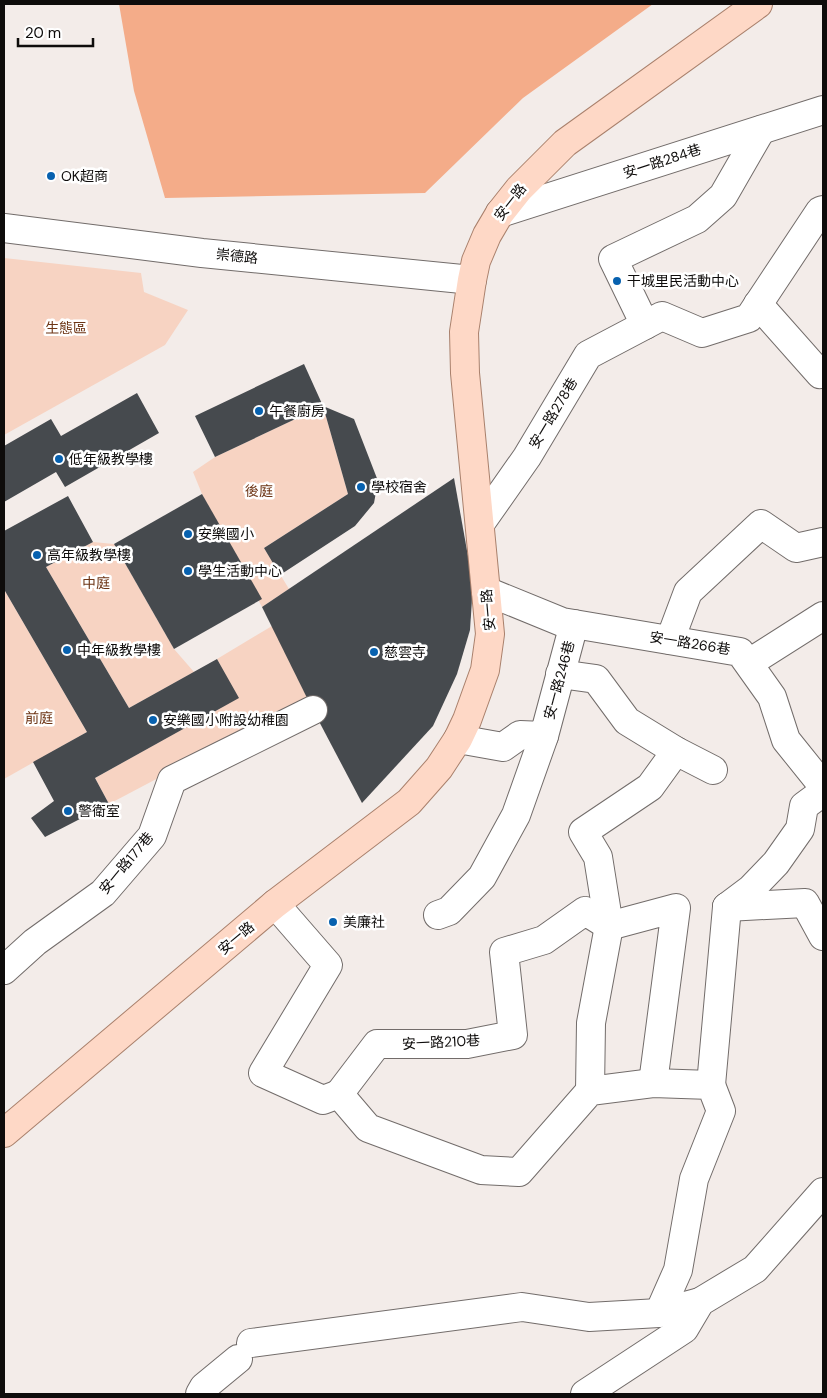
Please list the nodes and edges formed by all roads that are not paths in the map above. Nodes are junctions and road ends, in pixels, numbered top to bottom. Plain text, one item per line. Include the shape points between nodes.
1 (758, 4) edge
2 (823, 110) edge
3 (761, 130) junction
4 (823, 210) edge
5 (500, 213) junction
6 (4, 228) edge
7 (472, 280) junction
8 (758, 304) junction
9 (645, 325) junction
10 (823, 373) edge
11 (480, 524) junction
12 (821, 546) edge
13 (486, 591) junction
14 (823, 616) edge
15 (574, 624) junction
16 (670, 640) junction
17 (750, 663) junction
18 (560, 674) junction
19 (313, 710) dead end
20 (544, 736) junction
21 (458, 739) junction
22 (676, 750) junction
23 (713, 770) dead end
24 (823, 786) edge
25 (823, 792) edge
26 (275, 904) junction
27 (727, 906) junction
28 (438, 915) dead end
29 (609, 926) junction
30 (823, 936) edge
31 (4, 970) edge
32 (653, 1083) junction
33 (711, 1085) junction
34 (590, 1091) junction
35 (339, 1094) junction
36 (4, 1133) edge
37 (823, 1192) edge
38 (700, 1302) junction
39 (658, 1313) junction
40 (200, 1394) edge
41 (585, 1394) edge

1 - 5 main road, 安一路 via 565,143
2 - 3 street, 安一路284巷
3 - 5 street, 安一路284巷
3 - 9 street via 723,196 697,219 613,259
4 - 8 street
5 - 7 main road, 安一路 via 487,234
6 - 7 street, 崇德路 via 202,253
7 - 11 main road, 安一路 via 464,349
8 - 9 street, 安一路278巷 via 749,318 702,333 662,316
8 - 10 street via 820,374
9 - 11 street, 安一路278巷 via 588,355 527,457
11 - 13 main road, 安一路
12 - 16 street via 796,548 761,524 688,592
13 - 15 street, 安一路266巷
13 - 21 main road, 安一路 via 489,652 474,704
14 - 17 street
15 - 16 street, 安一路266巷
15 - 18 street, 安一路246巷
16 - 17 street, 安一路266巷 via 740,652
17 - 24 street, 安一路266巷 via 772,697 786,740
18 - 20 street, 安一路246巷
18 - 22 street via 596,679 627,720
19 - 31 street, 安一路177巷 via 172,780 152,836 103,893 35,942
20 - 21 street, 安一路246巷 via 520,735 503,747
20 - 28 street, 安一路246巷 via 516,815 482,877 449,911
21 - 26 main road, 安一路 via 409,802
22 - 23 street
22 - 29 street via 650,788 584,832 598,858
25 - 27 street via 804,806 800,829 776,863
26 - 35 street via 328,965 263,1073 323,1100
26 - 36 main road, 安一路
27 - 30 street via 805,903
27 - 33 street
29 - 32 street via 676,908
29 - 34 street via 592,1023
29 - 35 street, 安一路210巷 via 585,911 544,940 504,952 513,1035 467,1044 377,1044
32 - 33 street
32 - 34 street
33 - 39 street via 721,1111 694,1179 678,1270
34 - 35 street via 519,1172 481,1170 368,1128
37 - 38 street via 755,1269
38 - 39 street
38 - 41 street via 684,1329
39 - 40 street via 590,1317 522,1307 245,1351

